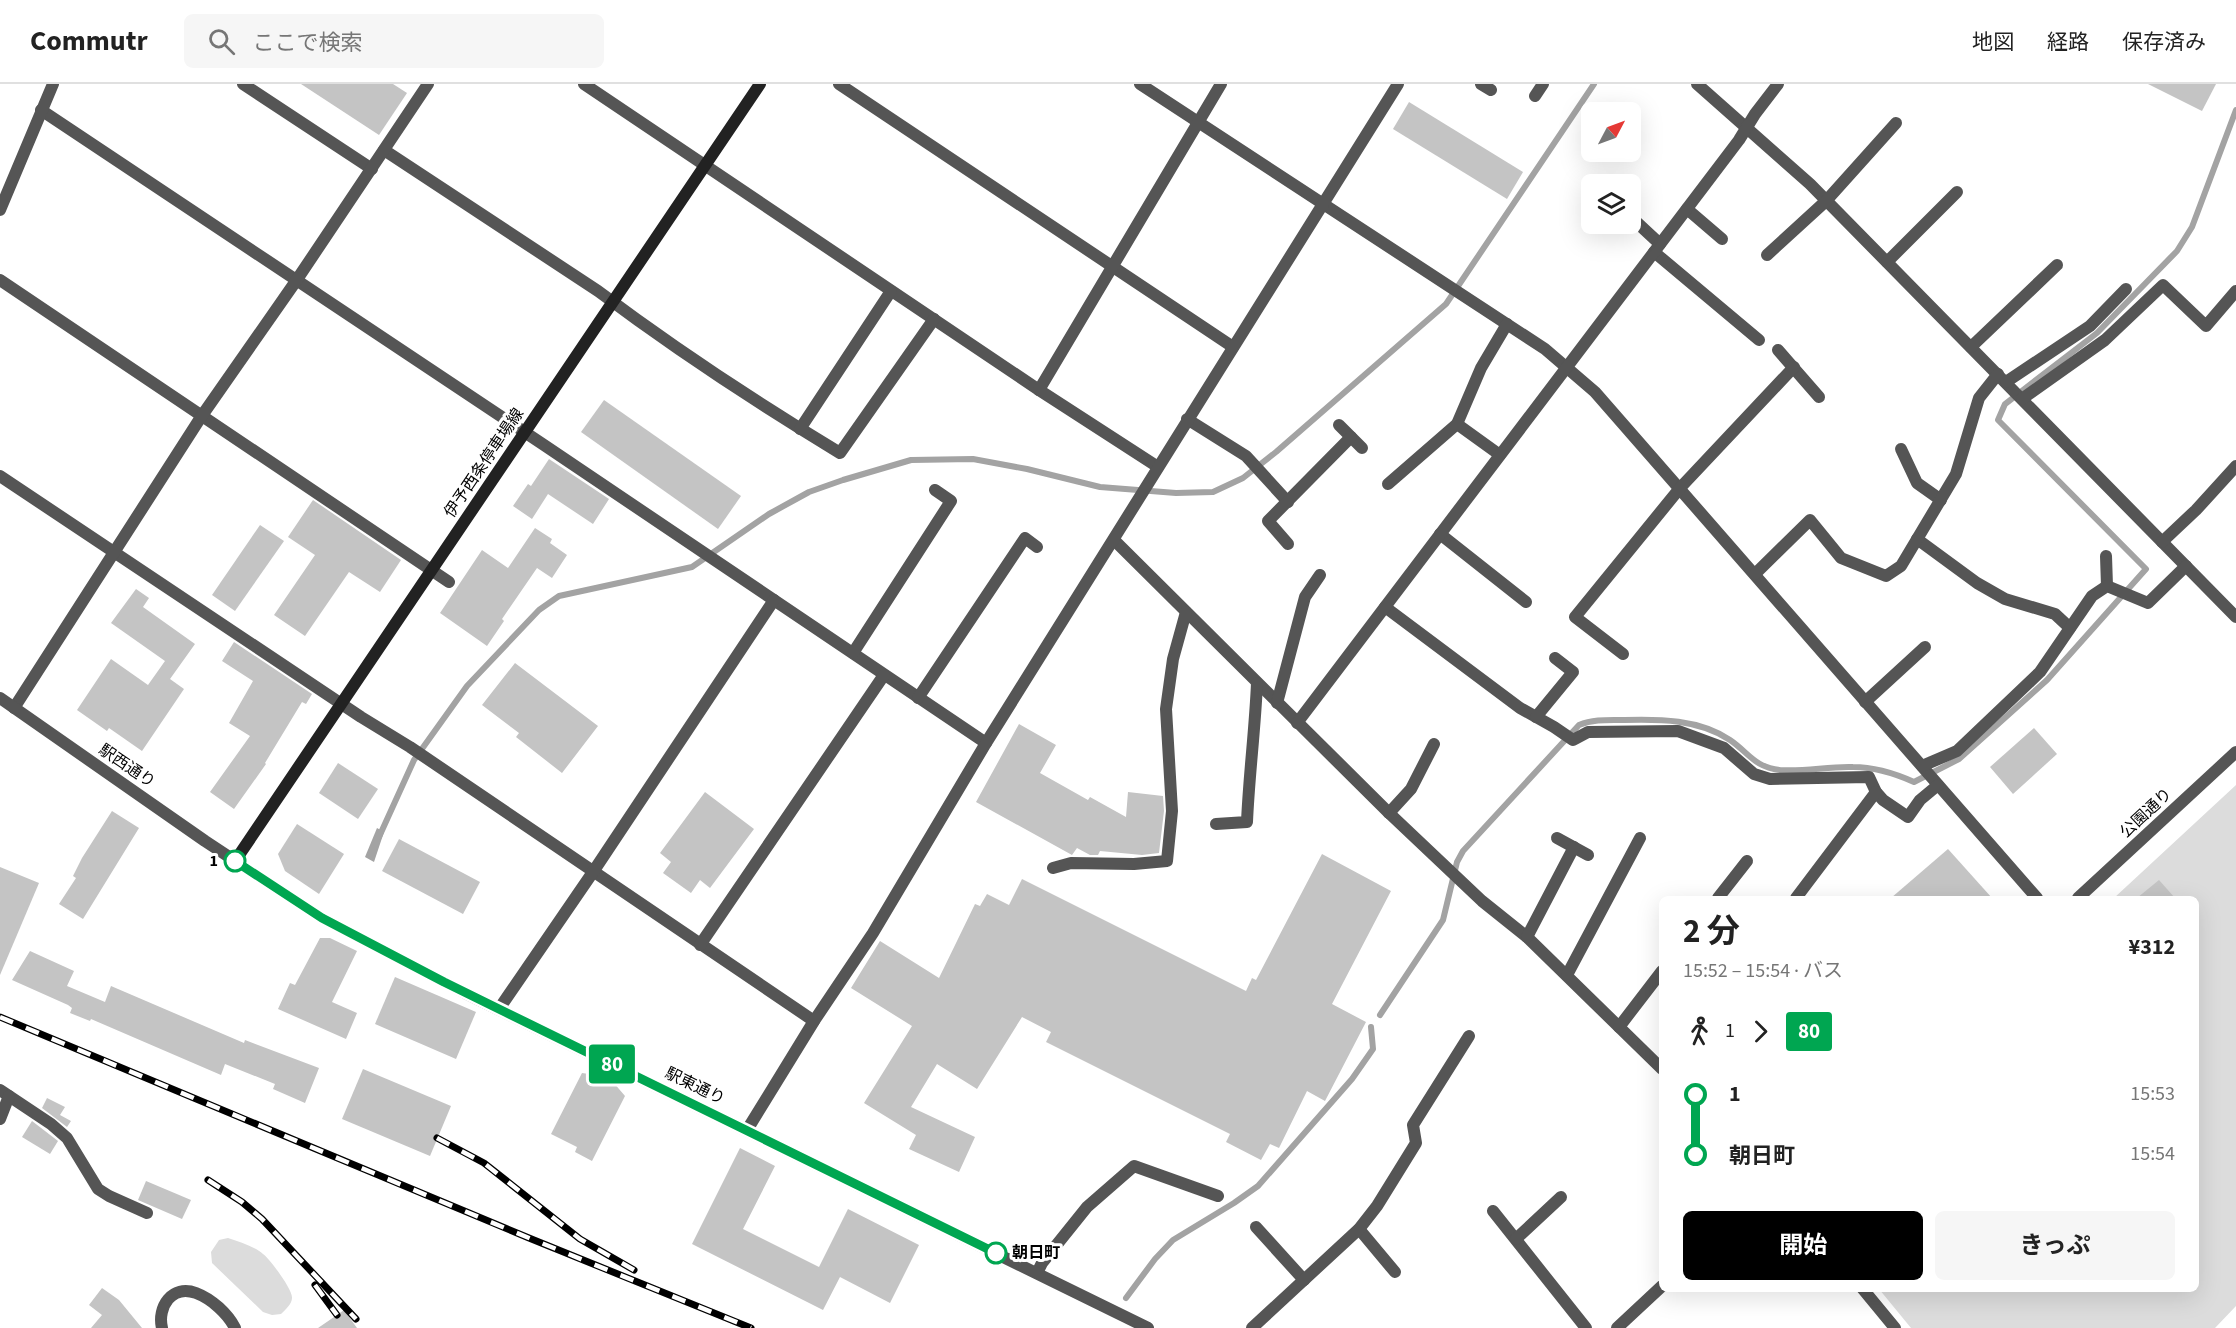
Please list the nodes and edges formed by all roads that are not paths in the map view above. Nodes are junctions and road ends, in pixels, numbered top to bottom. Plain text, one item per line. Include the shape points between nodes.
1 (53, 84) edge
2 (243, 84) edge
3 (428, 84) edge
4 (584, 84) edge
5 (760, 84) edge
6 (839, 84) edge
7 (1140, 84) edge
8 (1221, 84) edge
9 (1398, 84) edge
10 (1543, 84) edge
11 (1697, 84) edge
12 (1778, 84) edge
13 (1535, 96) dead end
14 (41, 110) junction
15 (1199, 122) junction
16 (1896, 123) dead end
17 (1747, 128) junction
18 (384, 150) junction
19 (705, 165) junction
20 (372, 169) junction
21 (1958, 192) dead end
22 (1826, 201) junction
23 (1322, 203) junction
24 (1687, 209) junction
25 (0, 210) edge
26 (1641, 229) edge
27 (1722, 238) dead end
28 (1657, 248) junction
29 (1767, 255) dead end
30 (1887, 262) junction
31 (2057, 265) dead end
32 (1113, 266) junction
33 (0, 280) edge
34 (296, 281) junction
35 (2126, 289) dead end
36 (891, 291) junction
37 (2236, 291) edge
38 (613, 302) junction
39 (933, 319) junction
40 (1507, 324) junction
41 (1759, 340) dead end
42 (1233, 346) junction
43 (1971, 347) junction
44 (1778, 350) dead end
45 (1566, 366) junction
46 (1794, 367) junction
47 (2004, 381) junction
48 (1040, 390) junction
49 (1819, 397) dead end
50 (2022, 399) junction
51 (201, 417) junction
52 (1187, 420) junction
53 (1457, 424) junction
54 (1339, 425) dead end
55 (800, 429) junction
56 (524, 432) junction
57 (1352, 437) junction
58 (1362, 448) dead end
59 (1901, 449) dead end
60 (1500, 455) junction
61 (2236, 466) edge
62 (1158, 467) junction
63 (0, 476) edge
64 (1388, 484) dead end
65 (1680, 488) junction
66 (935, 490) dead end
67 (1941, 500) junction
68 (1288, 502) junction
69 (1440, 534) junction
70 (1917, 539) junction
71 (1114, 540) junction
72 (2162, 542) junction
73 (1288, 543) dead end
74 (1037, 547) dead end
75 (113, 552) junction
76 (2106, 556) dead end
77 (2186, 566) junction
78 (431, 570) junction
79 (1320, 574) dead end
80 (1755, 574) junction
81 (449, 582) dead end
82 (2107, 586) junction
83 (774, 600) junction
84 (1526, 602) dead end
85 (1385, 607) junction
86 (1186, 612) junction
87 (2236, 617) edge
88 (2070, 628) junction
89 (1925, 647) dead end
90 (853, 653) junction
91 (1623, 654) dead end
92 (1555, 658) dead end
93 (884, 675) junction
94 (1257, 683) junction
95 (0, 698) edge
96 (918, 698) junction
97 (1865, 702) junction
98 (1277, 703) junction
99 (342, 704) junction
100 (14, 708) junction
101 (1536, 717) junction
102 (1297, 723) junction
103 (986, 743) junction
104 (1434, 744) dead end
105 (2236, 752) edge
106 (1922, 766) junction
107 (1938, 785) junction
108 (1876, 792) junction
109 (1389, 813) junction
110 (1216, 824) dead end
111 (1557, 838) dead end
112 (1640, 838) dead end
113 (1574, 847) junction
114 (1588, 855) dead end
115 (235, 861) junction
116 (1747, 861) dead end
117 (1053, 868) dead end
118 (593, 872) junction
119 (1720, 896) edge
120 (1798, 896) edge
121 (2035, 896) edge
122 (2080, 896) edge
123 (1527, 937) junction
124 (700, 945) junction
125 (1567, 975) junction
126 (1659, 975) edge
127 (499, 1009) junction
128 (814, 1021) junction
129 (1619, 1027) junction
130 (1469, 1036) dead end
131 (1659, 1066) edge
132 (5, 1093) edge
133 (0, 1119) edge
134 (747, 1130) junction
135 (1218, 1196) dead end
136 (1561, 1197) dead end
137 (1493, 1211) dead end
138 (147, 1213) dead end
139 (1256, 1227) dead end
140 (1359, 1229) junction
141 (1515, 1239) junction
142 (1395, 1272) dead end
143 (1037, 1273) junction
144 (1304, 1280) junction
145 (1659, 1289) edge
146 (1865, 1292) edge
147 (162, 1328) edge
148 (235, 1328) edge
149 (1148, 1328) edge
150 (1252, 1328) edge
151 (1586, 1328) edge
152 (1617, 1328) edge
153 (1895, 1328) edge

1 - 14 street
2 - 20 street
3 - 18 street
4 - 19 street
5 - 19 main road, 伊予西条停車場線
6 - 32 street
7 - 15 street
8 - 15 street
9 - 23 street
10 - 13 street
11 - 17 street
12 - 17 street
14 - 25 street
14 - 34 street
15 - 23 street
15 - 32 street
16 - 22 street
17 - 22 street
17 - 24 street
18 - 20 street
18 - 38 street
19 - 36 street
19 - 38 main road, 伊予西条停車場線
20 - 34 street
21 - 30 street
22 - 29 street
22 - 30 street
23 - 40 street
23 - 42 street
24 - 27 street
24 - 28 street
26 - 28 street
28 - 41 street
28 - 45 street
30 - 43 street
31 - 43 street
32 - 42 street
32 - 48 street
33 - 51 street
34 - 51 street
34 - 56 street
35 - 47 street via 2090,326
36 - 39 street
36 - 55 street
37 - 50 street via 2206,326 2163,285 2105,340
38 - 55 street
38 - 56 main road, 伊予西条停車場線
39 - 48 street
39 - 55 street via 840,453
40 - 45 street
40 - 53 street via 1481,368
42 - 52 street
43 - 47 street
44 - 46 street
45 - 60 street
45 - 65 street via 1595,392
46 - 49 street
46 - 65 street
47 - 50 street
47 - 67 street via 1979,398 1956,474
48 - 62 street
50 - 72 street
51 - 75 street
51 - 78 street
52 - 62 street
52 - 68 street via 1246,456
53 - 60 street
53 - 64 street
54 - 57 street
56 - 78 main road, 伊予西条停車場線
56 - 83 street
57 - 58 street
57 - 68 street
59 - 67 street via 1917,483
60 - 69 street
61 - 72 street
62 - 71 street
63 - 75 street
65 - 80 street
65 - 91 street via 1575,617
66 - 90 street via 951,501
67 - 70 street
68 - 73 street via 1268,521
69 - 84 street
69 - 85 street
70 - 80 street via 1901,566 1886,576 1841,558 1810,520
70 - 88 street via 1977,583 2005,599 2055,614
71 - 86 street
71 - 103 street
72 - 77 street
74 - 96 street via 1025,538
75 - 99 street
75 - 100 street
76 - 82 street
77 - 82 street via 2148,603
77 - 87 street
78 - 81 street
78 - 99 main road, 伊予西条停車場線
79 - 98 street via 1305,597
80 - 97 street
82 - 88 street via 2092,596
83 - 90 street
83 - 118 street
85 - 101 street
85 - 102 street
86 - 94 street
86 - 117 street via 1173,659 1166,709 1172,811 1167,861 1071,863
88 - 106 street via 2040,672 1957,751
89 - 97 street
90 - 93 street
92 - 101 street via 1573,672
93 - 96 street
93 - 124 street
94 - 98 street
94 - 110 street via 1247,822
95 - 100 street, 駅西通り
96 - 103 street
97 - 106 street
98 - 102 street
99 - 115 main road, 伊予西条停車場線
99 - 118 street
100 - 115 street, 駅西通り
101 - 108 street via 1569,737 1588,732 1678,731 1724,748 1754,774 1770,778 1869,777
102 - 109 street
103 - 128 street via 873,933
104 - 109 street via 1411,789
105 - 122 street, 公園通り
106 - 107 street
107 - 108 street via 1908,817
107 - 121 street
108 - 120 street
109 - 123 street
111 - 113 street
112 - 125 street
113 - 114 street
113 - 123 street
115 - 127 street, 駅東通り via 322,918
116 - 119 street
118 - 124 street
118 - 127 street
123 - 125 street
124 - 128 street
125 - 129 street
126 - 129 street
127 - 134 street, 駅東通り
128 - 134 street
129 - 131 street
130 - 140 street via 1413,1125 1416,1143
132 - 133 street
132 - 138 street via 68,1138 98,1188
134 - 143 street, 駅東通り
135 - 143 street via 1134,1166 1087,1207
136 - 141 street
137 - 141 street
139 - 144 street
140 - 142 street
140 - 144 street
141 - 151 street
143 - 149 street, 駅東通り
144 - 150 street
145 - 152 street
146 - 153 street
147 - 148 street via 159,1316 165,1302 176,1292 187,1291 208,1300

